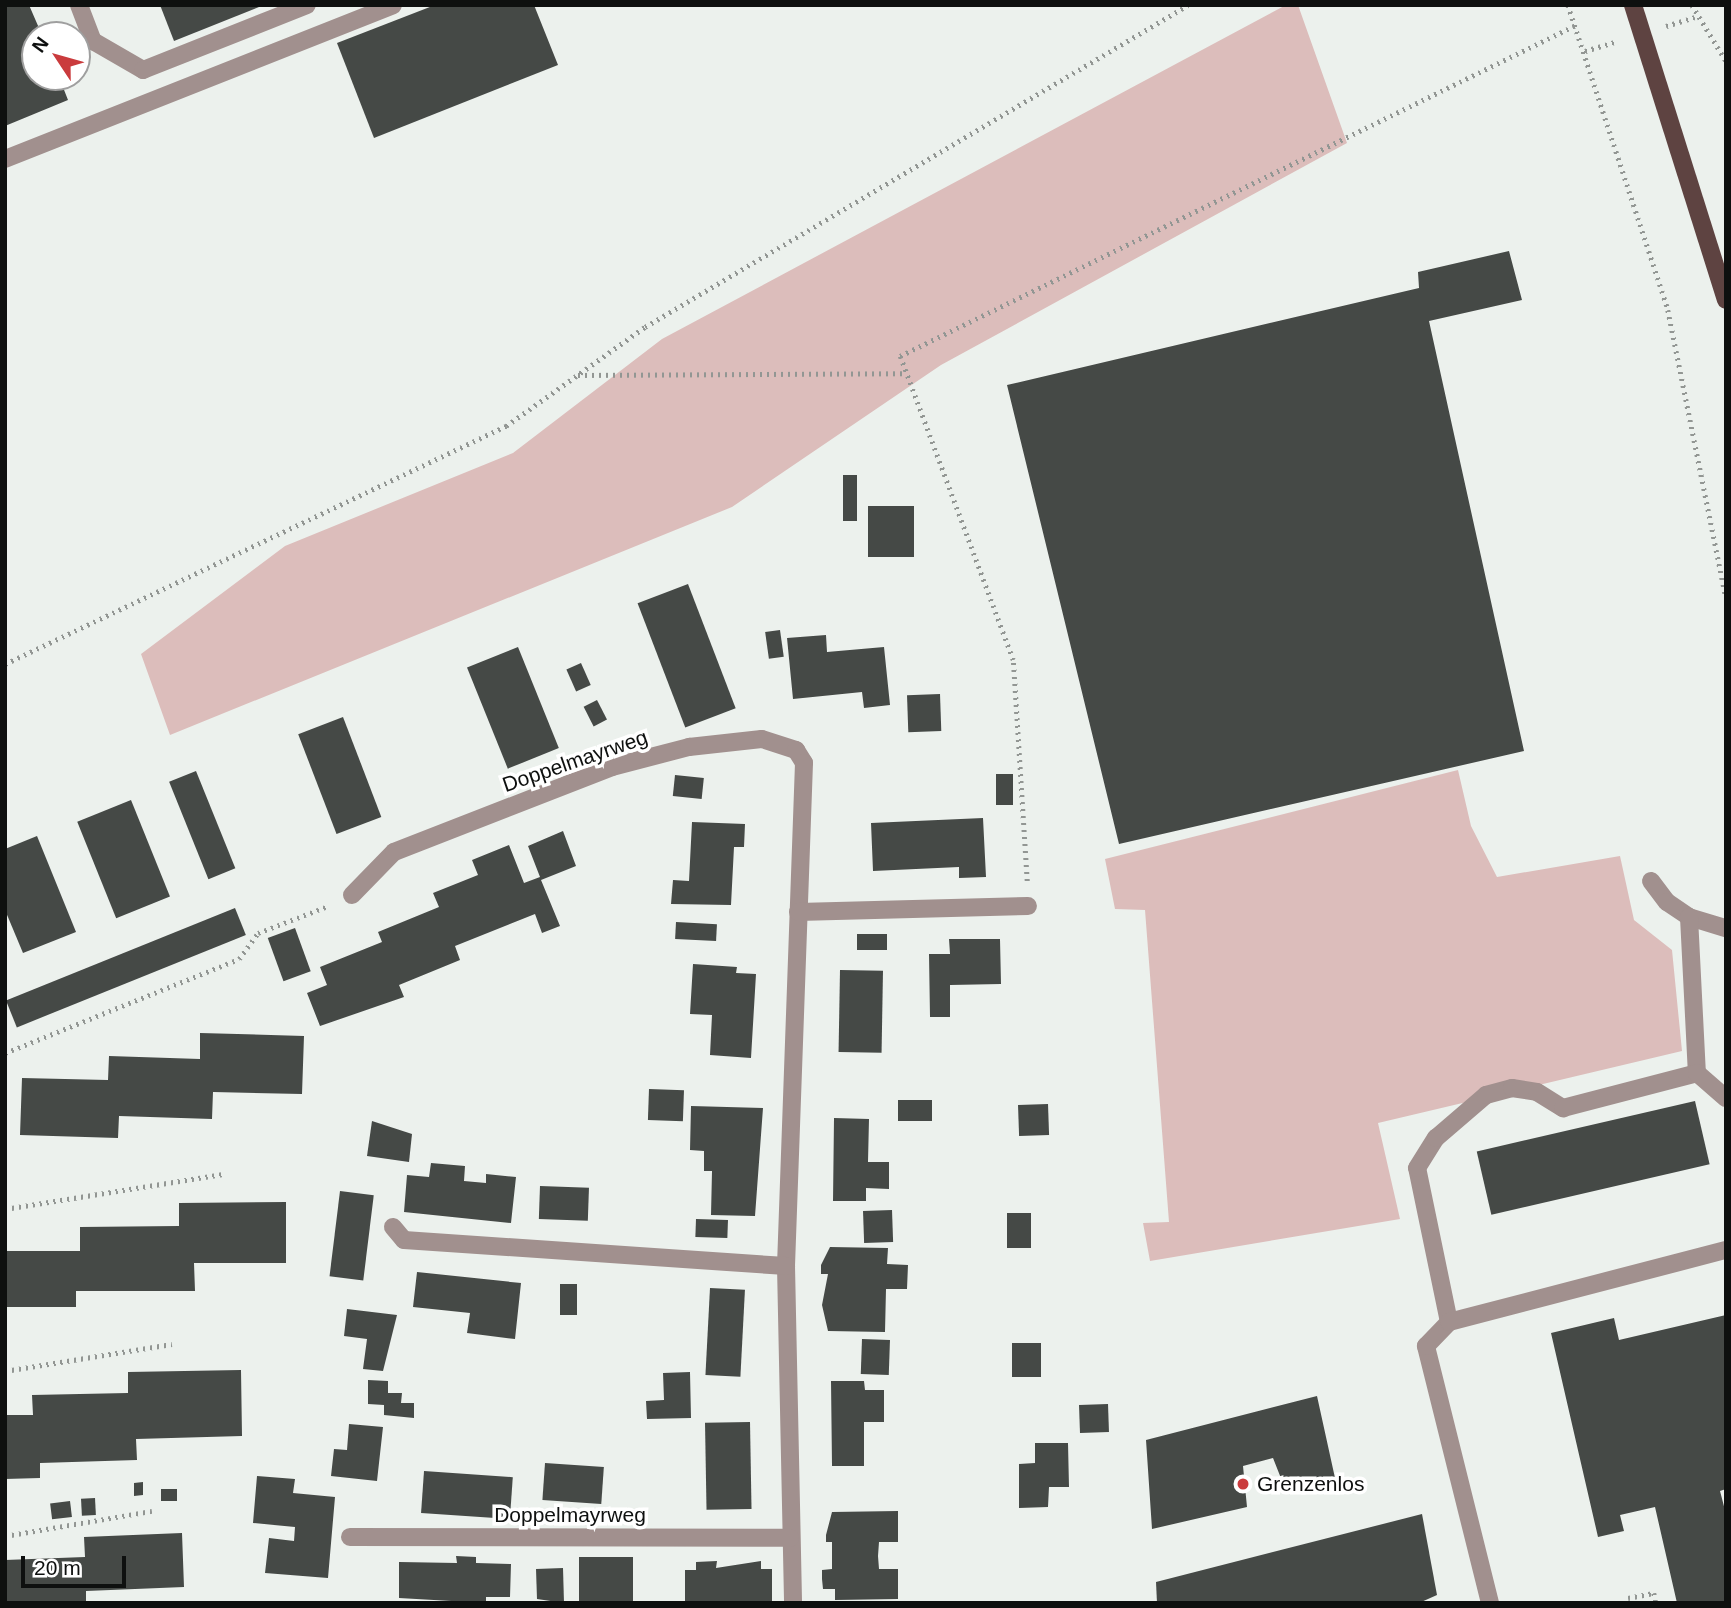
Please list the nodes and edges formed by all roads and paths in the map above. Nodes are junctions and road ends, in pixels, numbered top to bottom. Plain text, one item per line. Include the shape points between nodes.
1 (79, 5) edge
2 (307, 5) edge
3 (393, 5) edge
4 (1188, 5) edge
5 (1568, 5) edge
6 (1633, 5) edge
7 (1692, 5) edge
8 (1576, 24) junction
9 (1726, 61) edge
10 (5, 159) edge
11 (1726, 300) edge
12 (906, 373) junction
13 (577, 375) junction
14 (1726, 597) edge
15 (5, 664) edge
16 (1651, 881) dead end
17 (352, 895) joint
18 (1028, 906) joint
19 (798, 912) junction
20 (1689, 917) junction
21 (1726, 928) edge
22 (5, 1053) edge
23 (1697, 1073) junction
24 (1726, 1098) edge
25 (223, 1174) dead end
26 (5, 1209) edge
27 (393, 1227) dead end
28 (1726, 1250) edge
29 (786, 1266) junction
30 (1448, 1322) junction
31 (172, 1344) dead end
32 (5, 1371) edge
33 (152, 1511) dead end
34 (5, 1536) edge
35 (350, 1537) dead end
36 (790, 1538) junction
37 (1628, 1598) dead end
38 (793, 1603) edge
39 (1490, 1603) edge
40 (1657, 1603) edge

1 - 2 street via 93,41 143,69
3 - 10 street
4 - 13 path via 645,327
5 - 8 path
6 - 11 main road
7 - 9 path
8 - 12 path via 900,356
8 - 14 path via 1668,310
12 - 13 path
12 - 18 path via 1013,660
13 - 15 path via 506,426
16 - 20 street via 1667,902
17 - 19 street, Doppelmayrweg via 394,852 612,767 689,747 762,738 796,750 804,763
17 - 22 path via 258,933 239,959
18 - 19 street
19 - 29 street, Doppelmayrweg
20 - 21 street
20 - 23 street
23 - 24 street
23 - 30 street via 1563,1108 1537,1093 1512,1088 1486,1095 1436,1138 1417,1168
25 - 26 path
27 - 29 street via 404,1240
28 - 30 street
29 - 36 street, Doppelmayrweg
30 - 39 street via 1426,1346
31 - 32 path
33 - 34 path
35 - 36 street, Doppelmayrweg
36 - 38 street, Doppelmayrweg
37 - 40 path via 1654,1593

